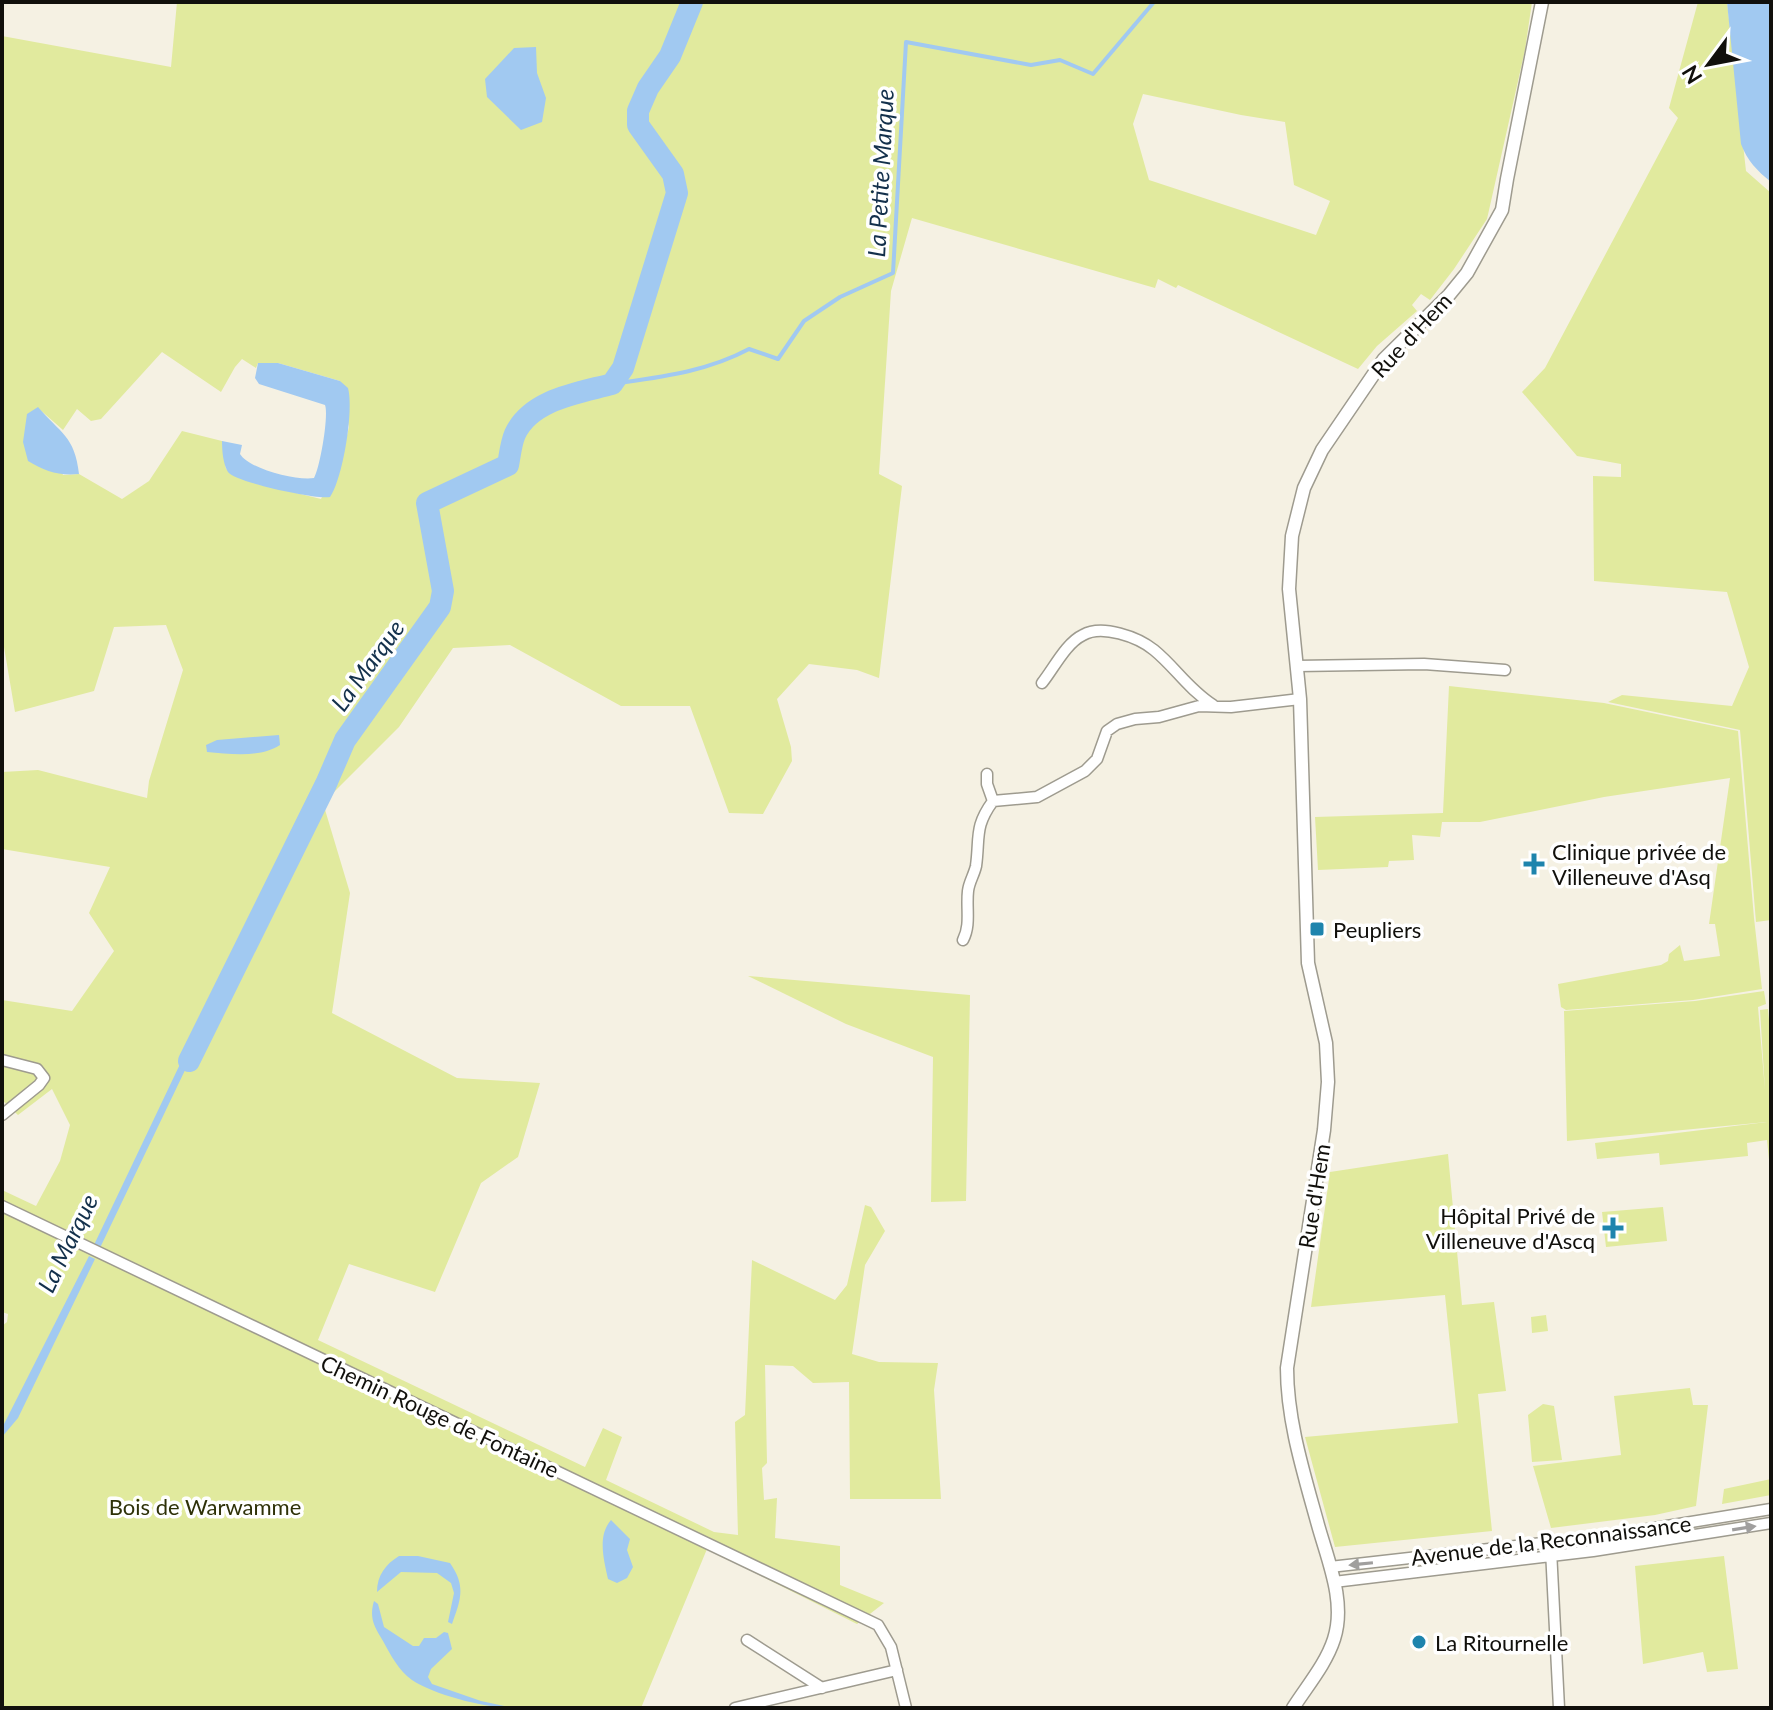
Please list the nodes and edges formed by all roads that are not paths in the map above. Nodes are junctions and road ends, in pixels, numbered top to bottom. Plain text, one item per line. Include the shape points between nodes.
1 (1542, 2) edge
2 (1297, 666) junction
3 (1505, 670) dead end
4 (1042, 683) dead end
5 (1300, 699) junction
6 (1213, 705) junction
7 (987, 774) dead end
8 (993, 801) junction
9 (963, 940) dead end
10 (2, 1060) edge
11 (2, 1115) edge
12 (2, 1206) edge
13 (1771, 1509) edge
14 (1771, 1523) edge
15 (1550, 1543) junction
16 (1552, 1557) junction
17 (1330, 1567) junction
18 (1334, 1582) junction
19 (747, 1640) dead end
20 (897, 1670) junction
21 (822, 1688) junction
22 (735, 1708) edge
23 (906, 1708) edge
24 (1293, 1708) edge
25 (1559, 1708) edge

1 - 2 street, Rue d'Hem via 1504,202 1494,229 1458,285 1373,373 1306,480 1290,554
2 - 3 street via 1424,664
2 - 5 street, Rue d'Hem
4 - 6 street via 1081,635 1106,632 1151,648
5 - 6 street
5 - 17 street, Rue d'Hem via 1308,963 1326,1043 1328,1082 1287,1391
6 - 8 street via 1117,724 1107,731 1100,754 1085,771 1037,797
7 - 8 street
8 - 9 street via 977,832
10 - 11 street via 37,1069 44,1078
12 - 20 street, Chemin Rouge de Fontaine via 878,1625
13 - 15 street, Avenue de la Reconnaissance
16 -> 14 street, Avenue de la Reconnaissance
15 - 16 street
15 -> 17 street, Avenue de la Reconnaissance
16 - 18 street, Avenue de la Reconnaissance
16 - 25 street
17 - 18 street, Rue d'Hem
18 - 24 street, Rue d'Hem via 1335,1637
19 - 21 street
20 - 21 street
20 - 23 street
21 - 22 street

